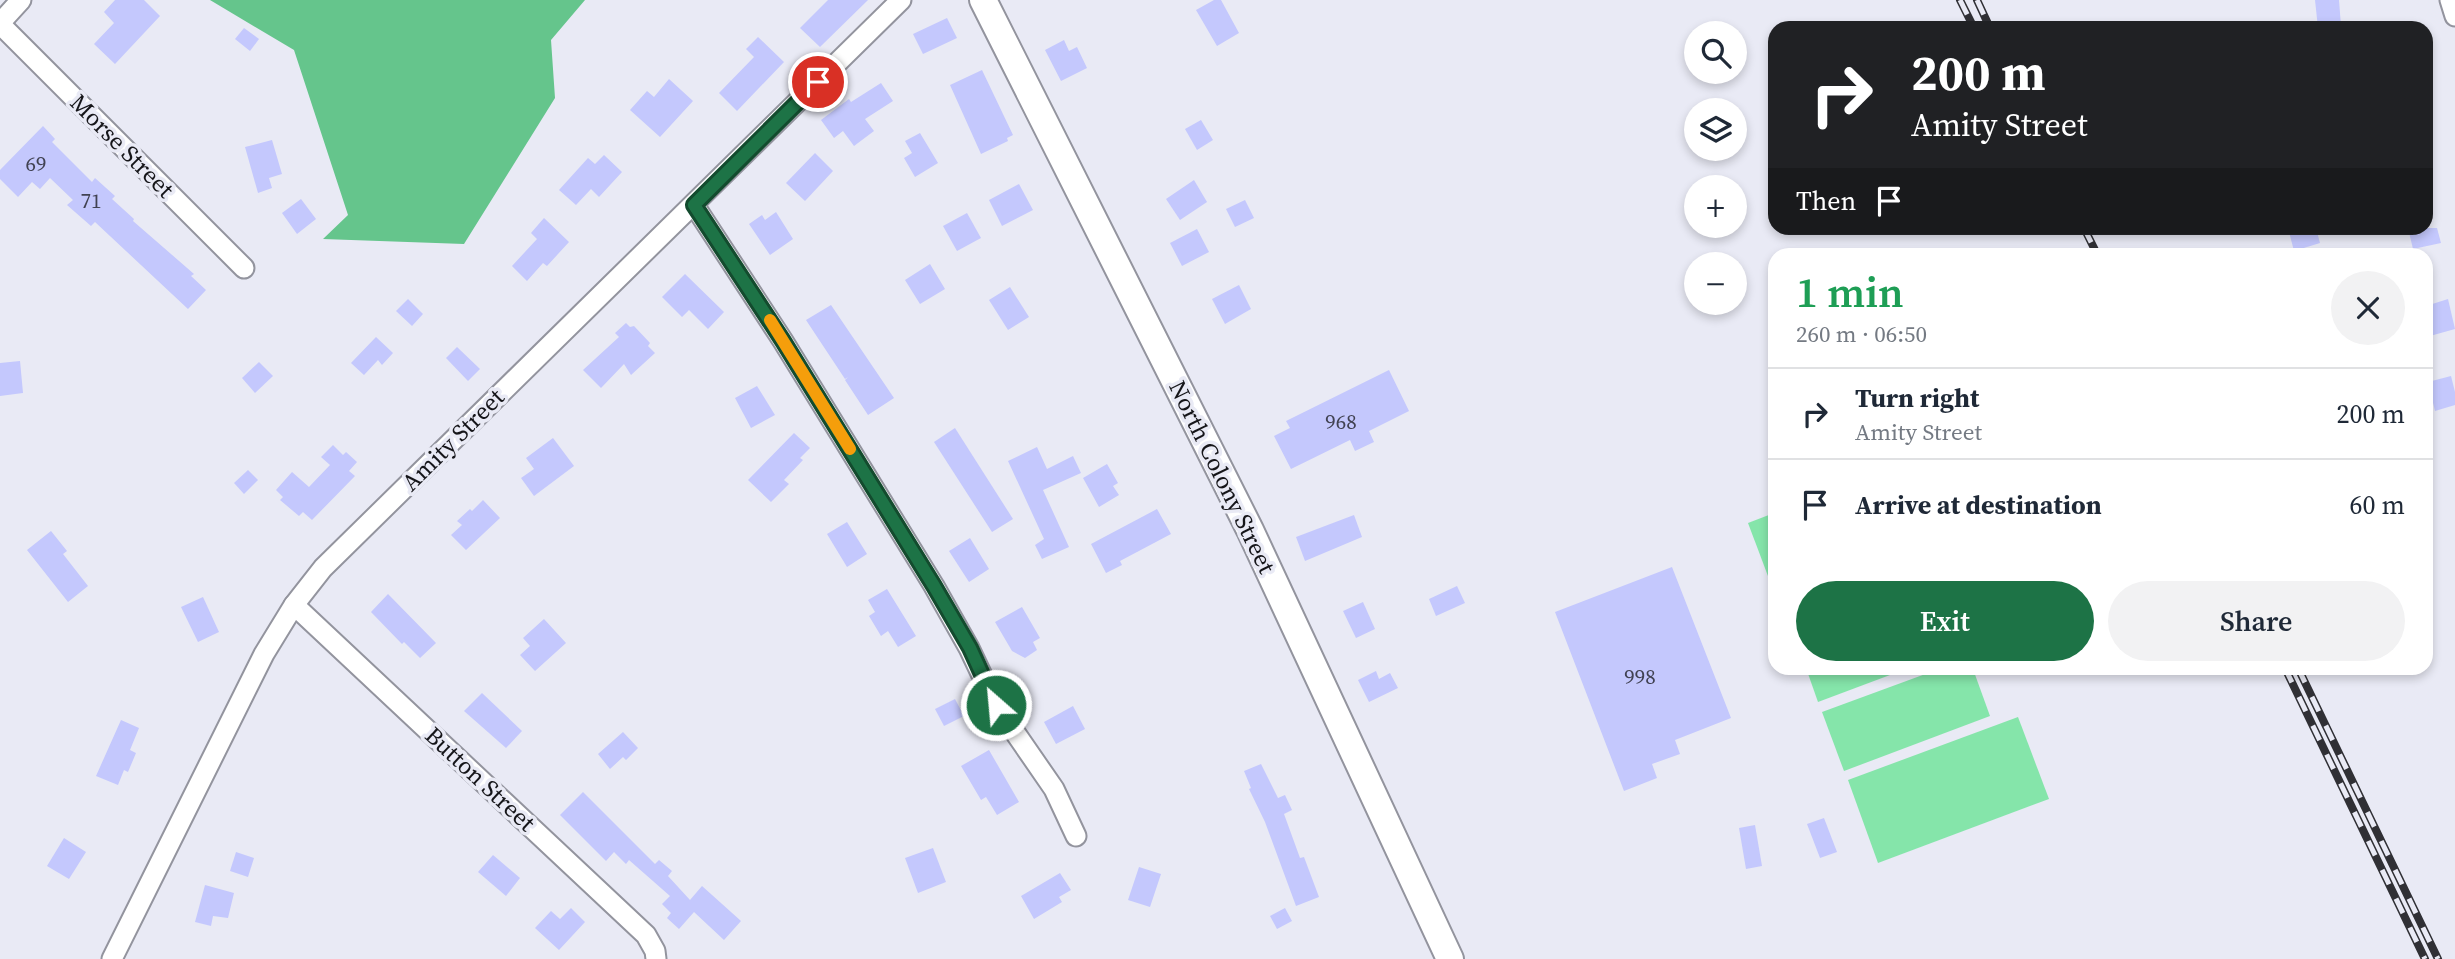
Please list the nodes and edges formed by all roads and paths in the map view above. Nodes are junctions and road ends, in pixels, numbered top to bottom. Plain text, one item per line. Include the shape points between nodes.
1 (21, 0) edge
2 (901, 0) edge
3 (983, 0) edge
4 (2450, 0) edge
5 (2455, 16) edge
6 (0, 24) edge
7 (694, 205) junction
8 (244, 268) dead end
9 (294, 605) junction
10 (1076, 836) dead end
11 (112, 959) edge
12 (656, 959) edge
13 (1450, 959) edge

1 - 6 street
2 - 7 street, Amity Street
3 - 13 main road, North Colony Street via 1250,530
4 - 5 street
6 - 8 street, Morse Street
7 - 9 street, Amity Street via 323,568
7 - 10 street via 913,552 970,648 996,705 1054,789
9 - 11 street, Amity Street via 220,738
9 - 12 street, Button Street via 646,935

